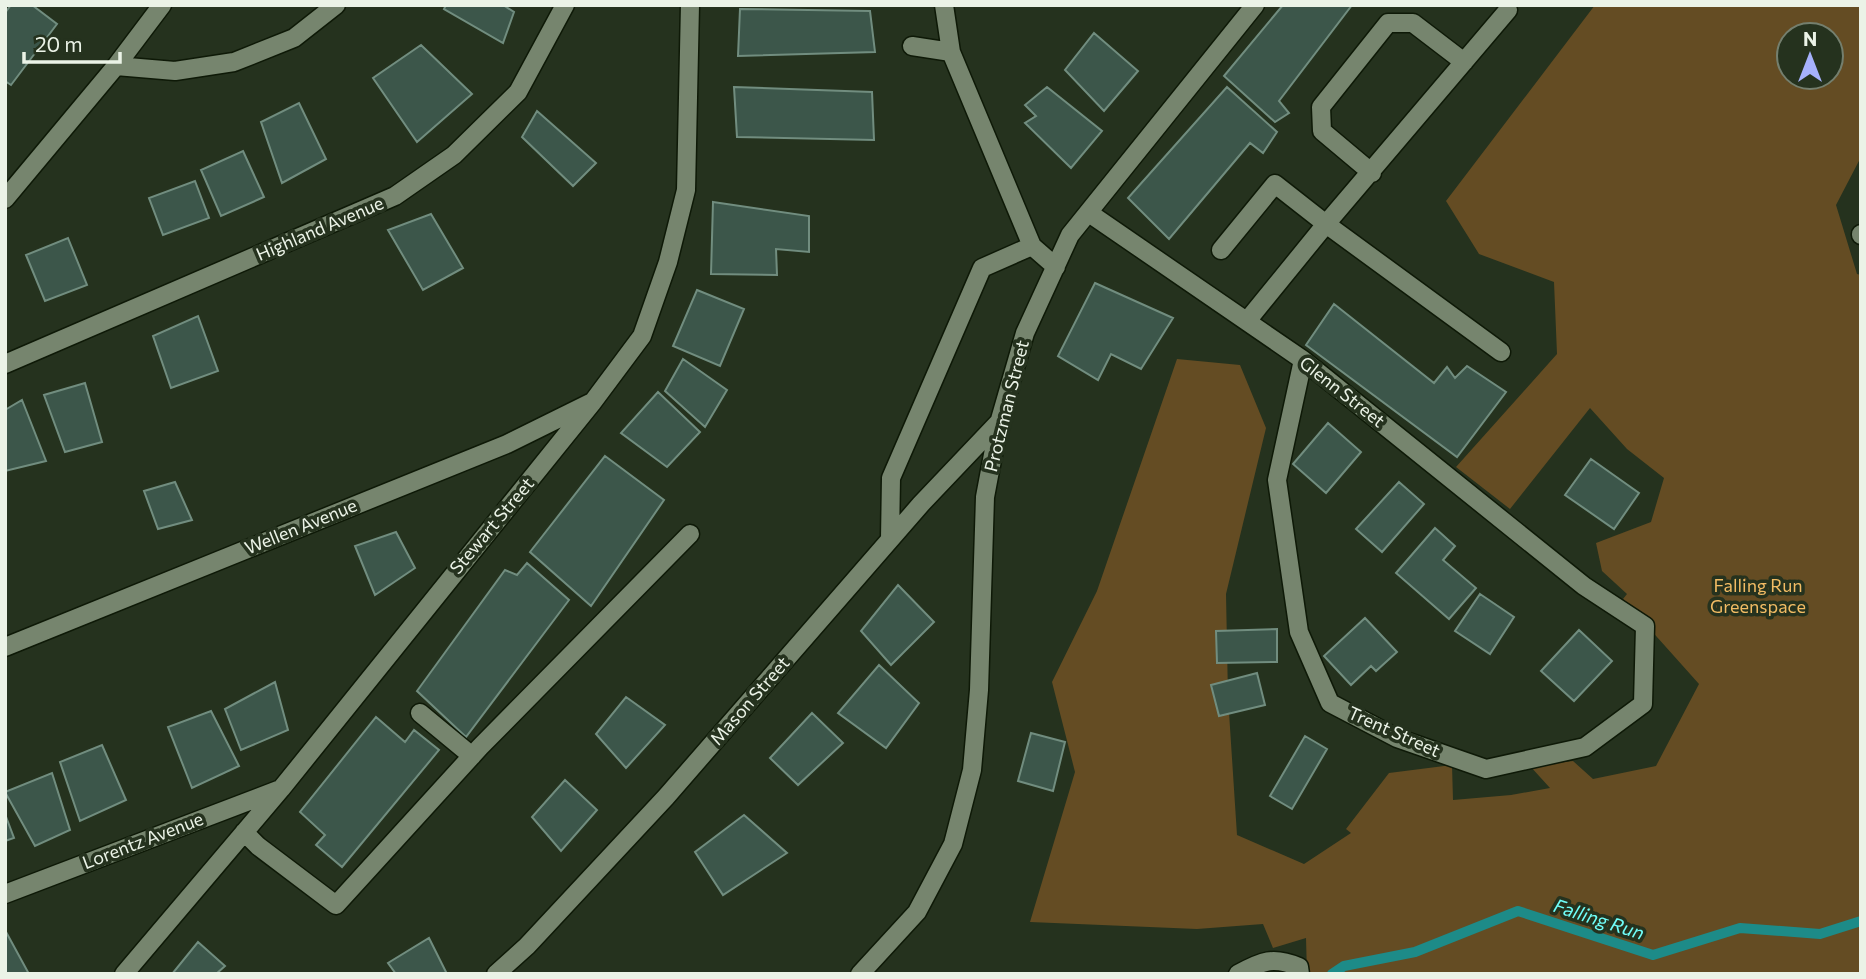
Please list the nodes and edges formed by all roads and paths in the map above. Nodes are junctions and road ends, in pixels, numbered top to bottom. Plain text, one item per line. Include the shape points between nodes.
1 (162, 5) edge
2 (337, 5) edge
3 (565, 5) edge
4 (690, 5) edge
5 (944, 5) edge
6 (1255, 5) edge
7 (1508, 10) dead end
8 (912, 46) dead end
9 (951, 52) junction
10 (1464, 62) junction
11 (116, 66) junction
12 (1372, 173) junction
13 (5, 199) edge
14 (1089, 213) junction
15 (1326, 224) junction
16 (1032, 246) junction
17 (1221, 250) dead end
18 (1056, 267) junction
19 (1247, 321) junction
20 (1501, 352) dead end
21 (1303, 360) junction
22 (5, 364) edge
23 (594, 400) junction
24 (999, 423) junction
25 (690, 534) dead end
26 (890, 539) junction
27 (1584, 586) joint
28 (5, 647) edge
29 (420, 713) dead end
30 (472, 756) junction
31 (281, 789) junction
32 (244, 832) junction
33 (5, 894) edge
34 (124, 974) edge
35 (496, 974) edge
36 (860, 974) edge
37 (1238, 974) edge
38 (1300, 974) edge

1 - 11 street
2 - 11 street via 294,38 234,62 175,71
3 - 22 street, Highland Avenue via 518,92 454,155 395,196
4 - 23 street, Stewart Street via 686,190 668,262 642,336
5 - 9 street
6 - 14 street, Protzman Street
7 - 10 street
8 - 9 street
9 - 16 street
10 - 12 street
10 - 12 street via 1413,23 1388,23 1321,107 1322,131
11 - 13 street
12 - 15 street
14 - 18 street, Protzman Street via 1070,235
14 - 19 street, Glenn Street
15 - 17 street via 1275,184
15 - 19 street
15 - 20 street
16 - 18 street
16 - 26 street via 982,268 891,478
18 - 24 street, Protzman Street via 1025,333
19 - 21 street, Glenn Street
21 - 27 street, Glenn Street
21 - 27 street, Trent Street via 1277,480 1299,632 1330,703 1397,738 1486,769 1585,747 1643,704 1645,626
23 - 28 street, Wellen Avenue via 507,444
23 - 31 street, Stewart Street
24 - 26 street, Mason Street
24 - 36 street, Protzman Street via 985,497 979,690 972,770 963,807 953,844 917,912
25 - 30 street
26 - 35 street, Mason Street via 666,797
29 - 30 street
30 - 32 street via 336,905
31 - 32 street, Stewart Street
31 - 33 street, Lorentz Avenue
32 - 34 street, Stewart Street
37 - 38 street via 1263,961 1286,962 1299,967

